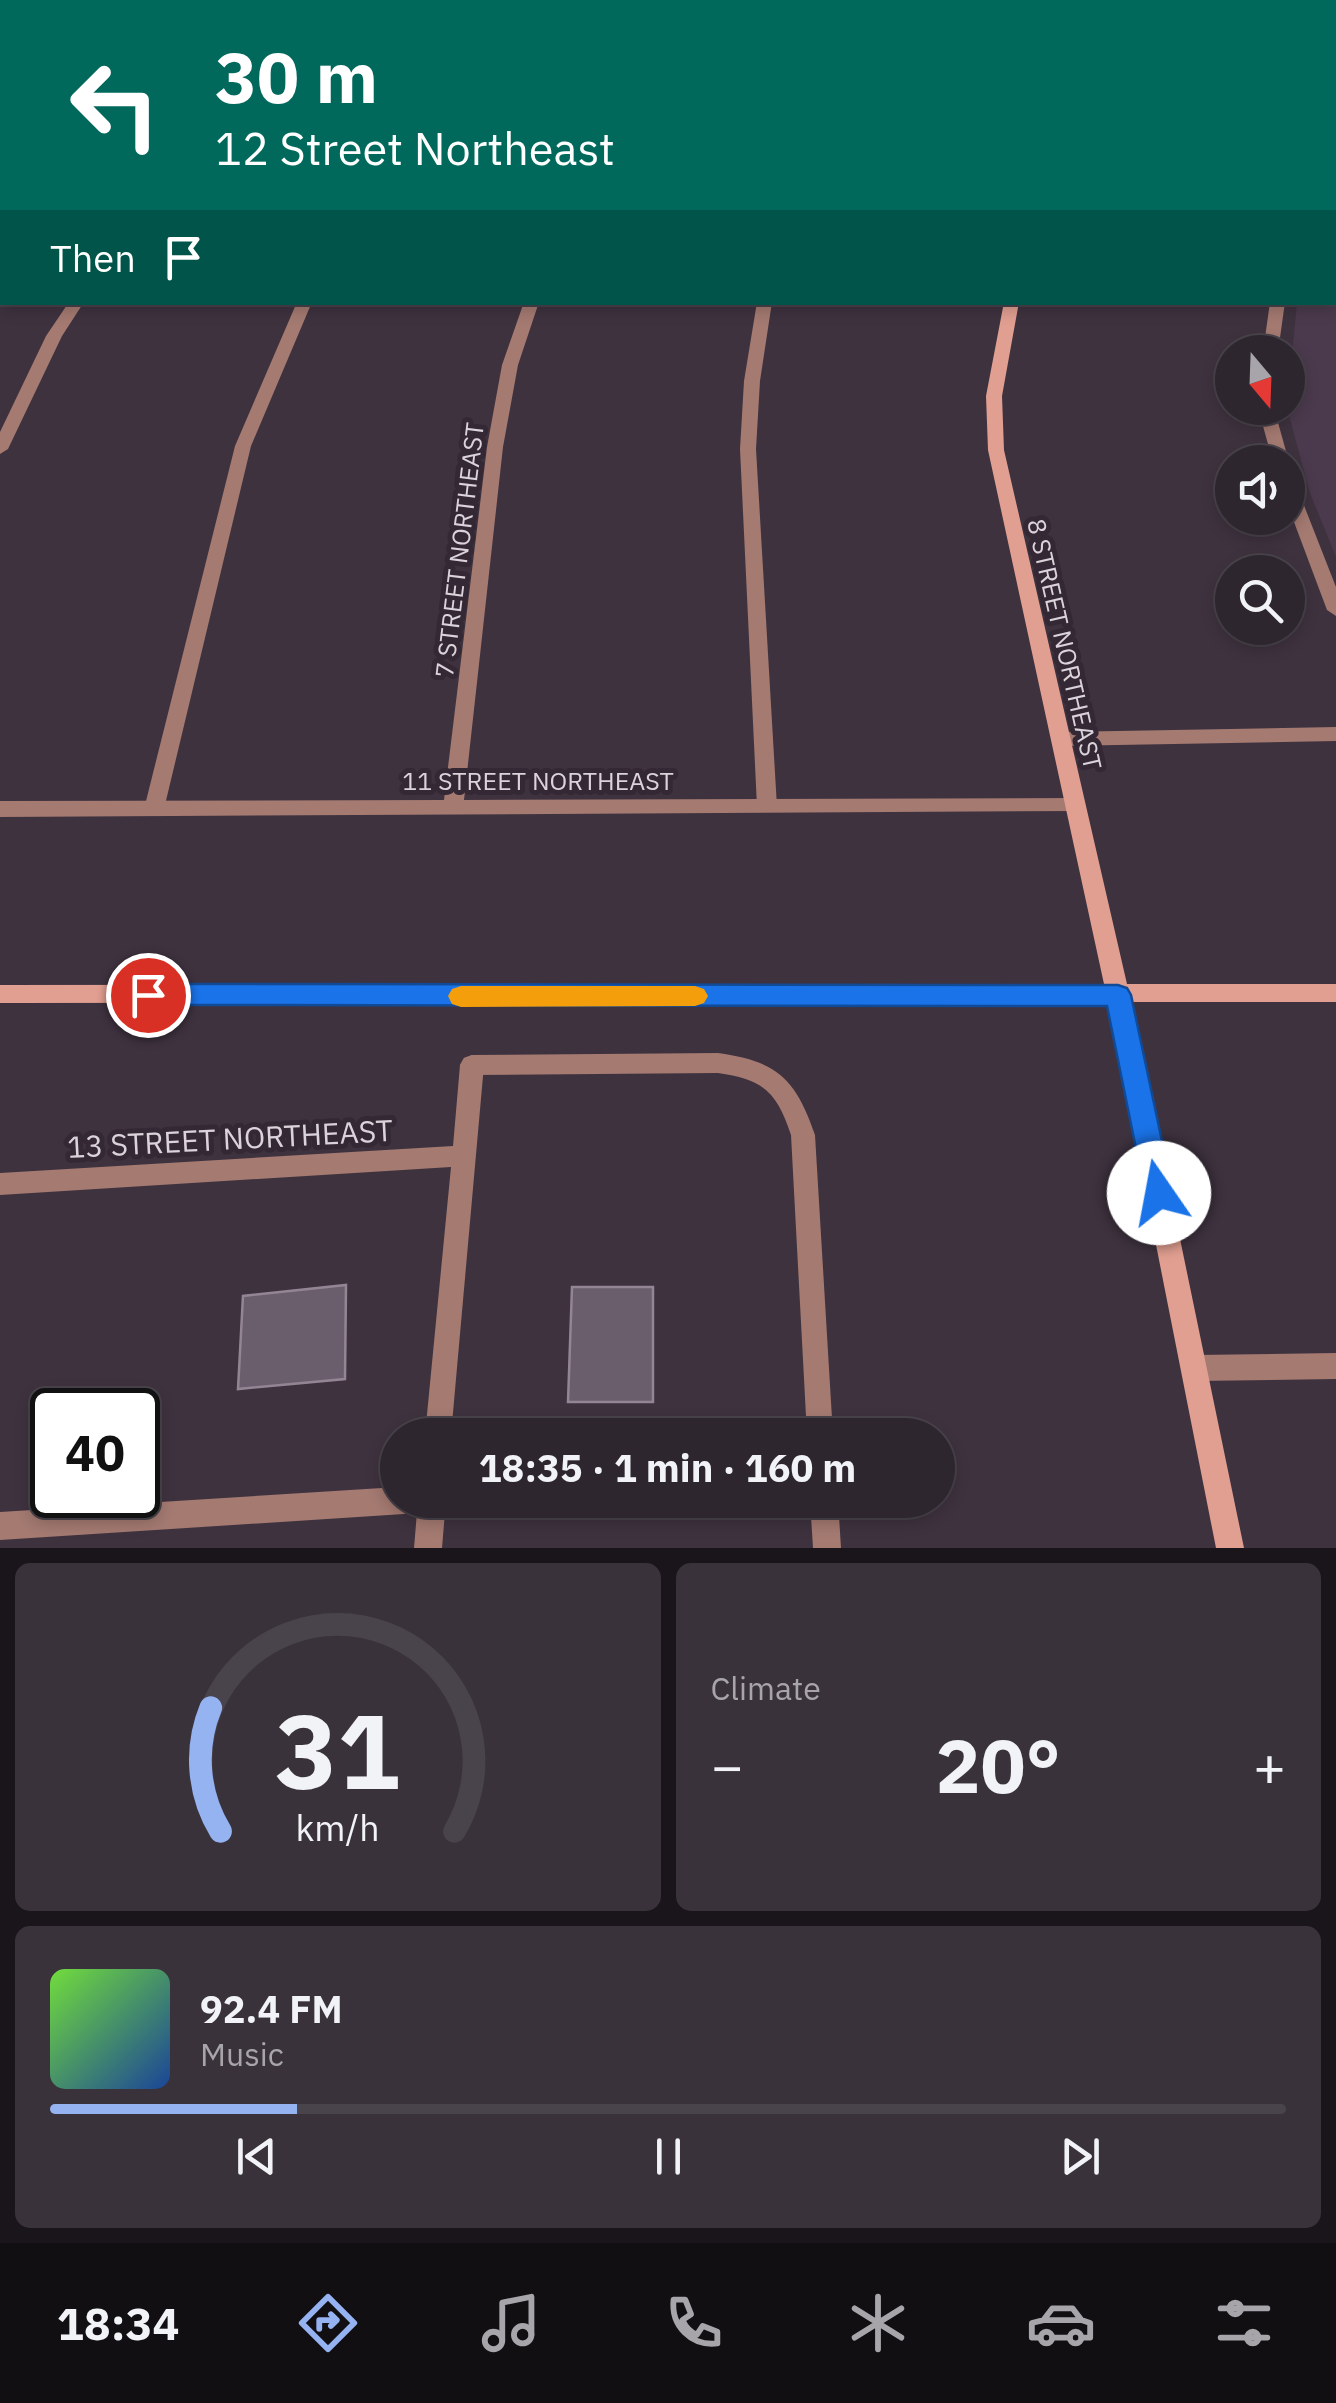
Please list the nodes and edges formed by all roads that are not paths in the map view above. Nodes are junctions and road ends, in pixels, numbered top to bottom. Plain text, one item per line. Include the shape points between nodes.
1 (75, 305) edge
2 (304, 305) edge
3 (531, 305) edge
4 (765, 305) edge
5 (1011, 305) edge
6 (1278, 305) edge
7 (1273, 335) edge
8 (0, 449) edge
9 (1305, 529) edge
10 (1336, 610) edge
11 (1336, 734) edge
12 (1060, 739) junction
13 (1076, 806) junction
14 (767, 807) junction
15 (453, 808) junction
16 (0, 809) edge
17 (154, 809) junction
18 (1336, 993) edge
19 (0, 994) edge
20 (1118, 995) junction
21 (464, 1156) junction
22 (0, 1184) edge
23 (1336, 1366) edge
24 (1195, 1368) junction
25 (440, 1418) edge
26 (819, 1418) edge
27 (380, 1502) edge
28 (430, 1518) edge
29 (825, 1518) edge
30 (0, 1526) edge
31 (428, 1548) edge
32 (827, 1548) edge
33 (1230, 1548) edge

1 - 8 street
2 - 17 street via 243,446
3 - 15 street, 7 STREET NORTHEAST via 510,365 495,447
4 - 14 street via 748,449
5 - 12 street, 8 STREET NORTHEAST via 994,396 996,450
6 - 7 street
9 - 10 street
11 - 12 street
12 - 13 street, 8 STREET NORTHEAST
13 - 14 street, 11 STREET NORTHEAST
13 - 20 street, 8 STREET NORTHEAST
14 - 15 street, 11 STREET NORTHEAST
15 - 17 street, 11 STREET NORTHEAST
16 - 17 street, 11 STREET NORTHEAST
18 - 20 street
19 - 20 street
20 - 24 street, 8 STREET NORTHEAST
21 - 22 street, 13 STREET NORTHEAST
21 - 25 street
21 - 26 street via 472,1065 718,1063 774,1079 793,1101 802,1135
23 - 24 street
24 - 33 street, 8 STREET NORTHEAST
27 - 30 street
28 - 31 street
29 - 32 street

